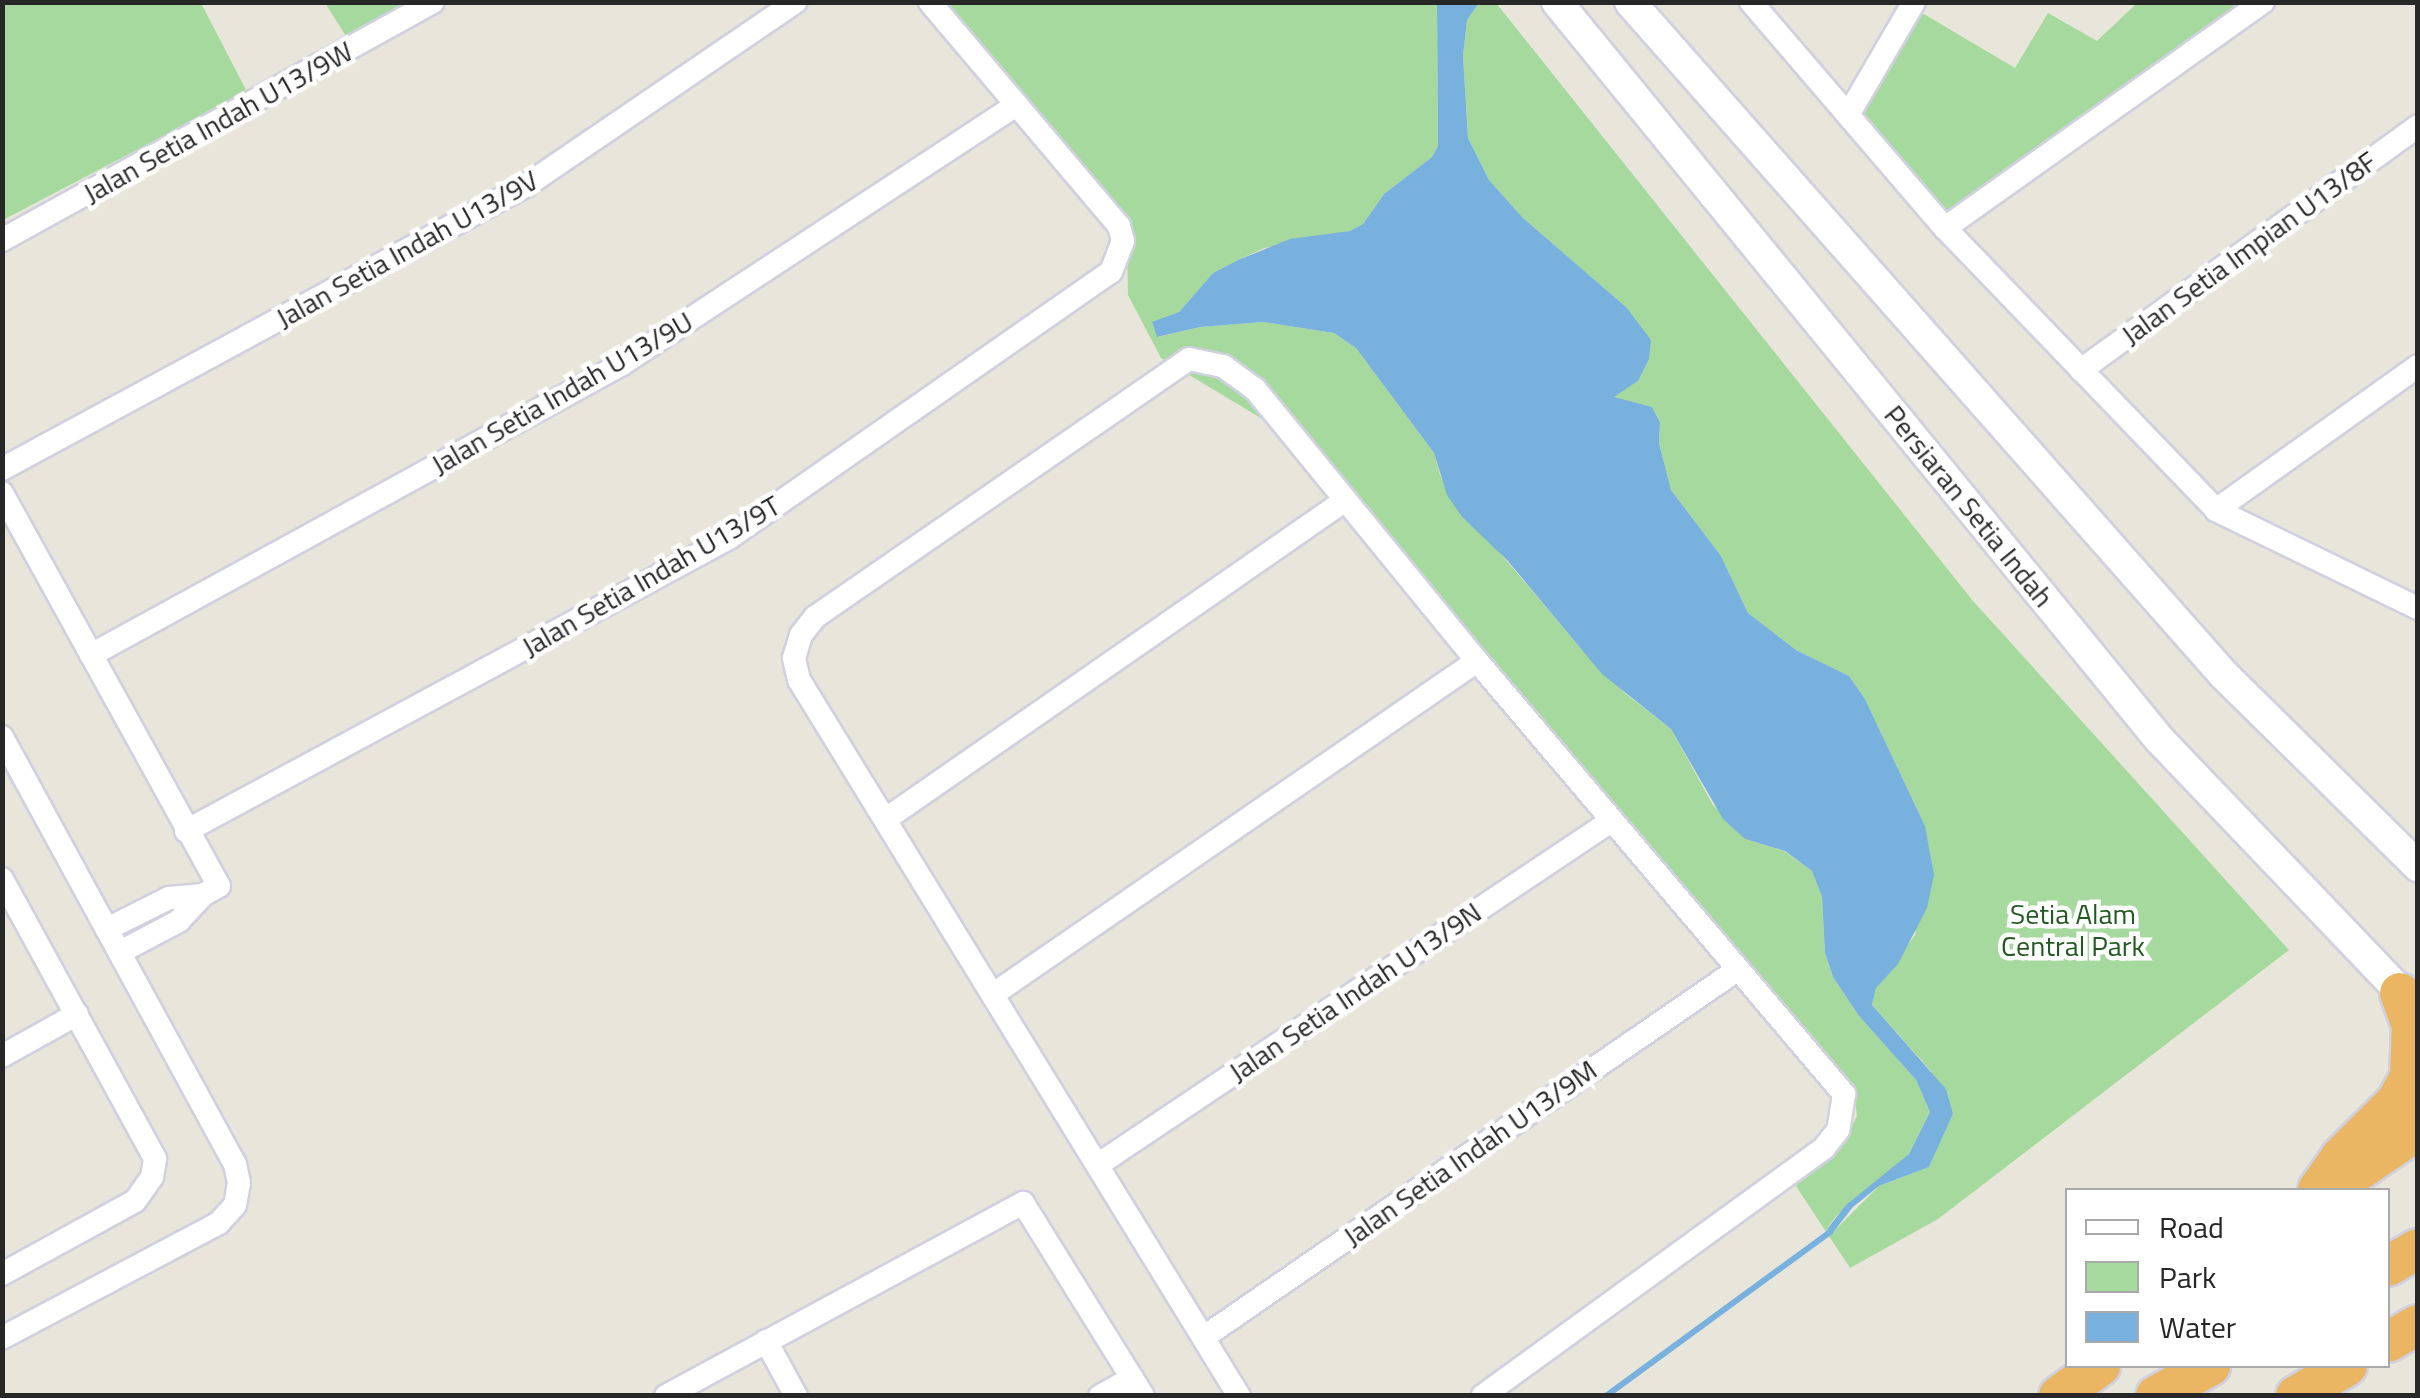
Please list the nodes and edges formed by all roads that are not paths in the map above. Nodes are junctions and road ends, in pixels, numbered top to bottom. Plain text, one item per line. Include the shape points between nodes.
1 (433, 2) edge
2 (795, 2) edge
3 (930, 2) edge
4 (1556, 2) edge
5 (1630, 2) edge
6 (1751, 2) edge
7 (1914, 2) edge
8 (2263, 2) edge
9 (1017, 104) junction
10 (1848, 115) junction
11 (2418, 126) edge
12 (1945, 228) junction
13 (2, 240) edge
14 (2418, 366) edge
15 (2081, 370) junction
16 (2, 469) edge
17 (2, 494) edge
18 (1344, 501) junction
19 (2216, 510) junction
20 (2417, 608) edge
21 (91, 655) junction
22 (1476, 661) junction
23 (2, 737) edge
24 (886, 819) junction
25 (1611, 821) junction
26 (186, 831) junction
27 (2418, 866) edge
28 (2, 879) edge
29 (202, 896) junction
30 (106, 929) junction
31 (120, 952) junction
32 (1738, 970) junction
33 (995, 993) junction
34 (2409, 1001) edge
35 (77, 1014) junction
36 (2, 1056) edge
37 (2418, 1130) edge
38 (1099, 1164) junction
39 (2319, 1188) edge
40 (2333, 1188) edge
41 (2418, 1249) edge
42 (2390, 1265) edge
43 (2, 1274) edge
44 (2418, 1324) edge
45 (1204, 1337) junction
46 (2, 1338) edge
47 (2390, 1341) edge
48 (766, 1342) junction
49 (2097, 1368) edge
50 (2206, 1368) edge
51 (2344, 1368) edge
52 (1138, 1387) edge
53 (666, 1396) edge
54 (796, 1396) edge
55 (1100, 1396) edge
56 (1239, 1396) edge
57 (1483, 1396) edge
58 (2059, 1396) edge
59 (2156, 1396) edge
60 (2296, 1396) edge

1 - 13 street, Jalan Setia Indah U13/9W
2 - 16 street, Jalan Setia Indah U13/9V via 516,192
3 - 9 street, Jalan Setia Indah U13/9T
4 - 34 street, Persiaran Setia Indah via 2159,738
5 - 27 street via 2224,674
6 - 10 street
7 - 10 street
8 - 12 street
9 - 21 street, Jalan Setia Indah U13/9U via 622,364
9 - 26 street, Jalan Setia Indah U13/9T via 1118,226 1123,242 1111,272 729,538
10 - 12 street
11 - 15 street, Jalan Setia Impian U13/8F
12 - 15 street
14 - 19 street
15 - 19 street
17 - 21 street
18 - 22 street
18 - 24 street
18 - 24 street via 1255,389 1222,366 1189,359 815,617 794,658 799,680
19 - 20 street
21 - 26 street
22 - 25 street
22 - 33 street
23 - 30 street
24 - 33 street
25 - 32 street
25 - 38 street, Jalan Setia Indah U13/9N
26 - 29 street via 219,886
28 - 35 street
29 - 30 street via 169,898
29 - 31 street via 180,921
30 - 31 street
31 - 46 street via 235,1164 235,1205 198,1236
32 - 45 street, Jalan Setia Indah U13/9M
32 - 57 street via 1844,1094 1838,1130 1824,1148
33 - 38 street
34 - 39 highway via 2410,1077 2397,1101
35 - 36 street
35 - 43 street via 150,1147 152,1177 135,1201
37 - 40 highway
38 - 45 street
41 - 42 highway
44 - 47 highway
45 - 56 street
48 - 52 street via 1023,1203
48 - 53 street
48 - 54 street
49 - 58 highway
50 - 59 highway
51 - 60 highway
52 - 55 street

